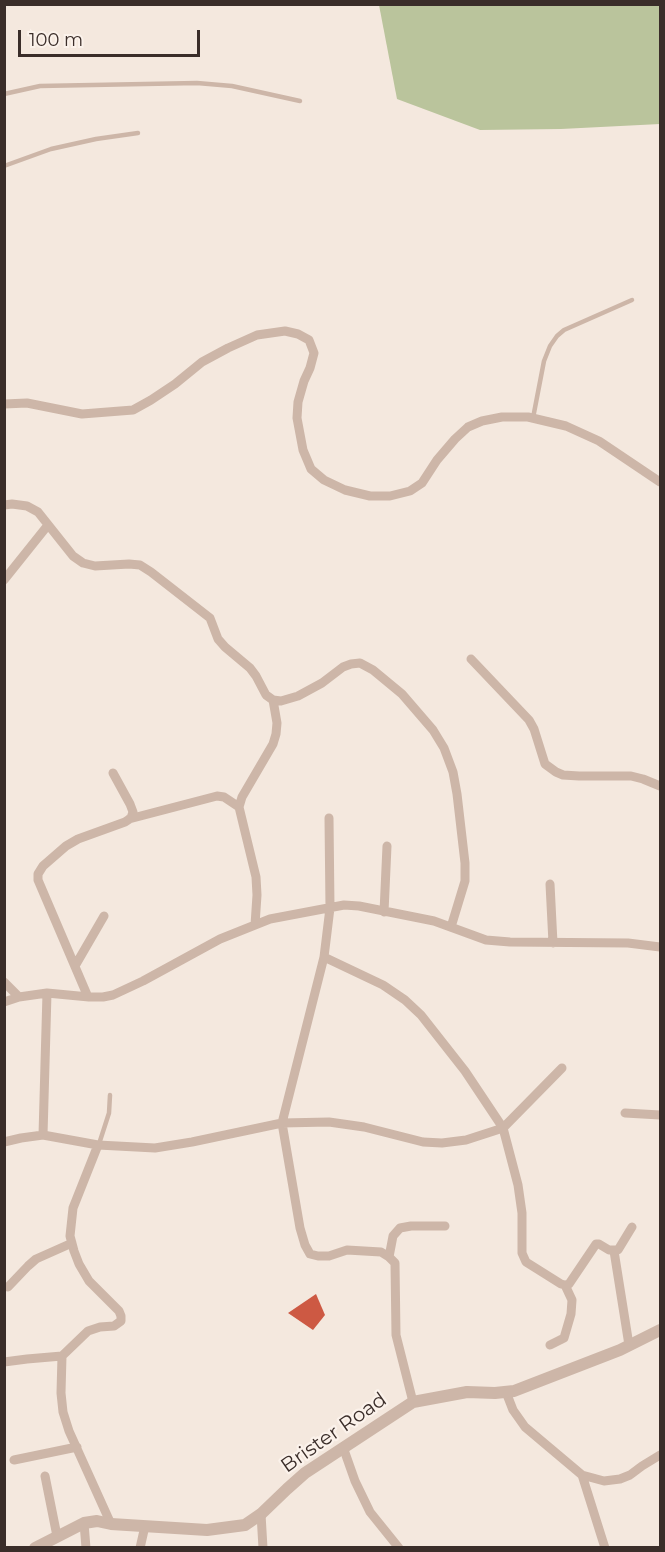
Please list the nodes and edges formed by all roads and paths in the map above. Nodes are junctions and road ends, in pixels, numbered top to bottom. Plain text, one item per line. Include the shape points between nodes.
1 (4, 94) edge
2 (300, 101) dead end
3 (138, 133) dead end
4 (4, 166) edge
5 (632, 300) dead end
6 (4, 404) edge
7 (533, 418) junction
8 (660, 482) edge
9 (4, 505) edge
10 (48, 525) junction
11 (4, 580) edge
12 (471, 659) dead end
13 (273, 700) junction
14 (113, 773) dead end
15 (660, 786) edge
16 (239, 807) junction
17 (329, 818) dead end
18 (129, 819) junction
19 (387, 846) dead end
20 (550, 884) dead end
21 (330, 908) junction
22 (384, 912) junction
23 (104, 916) dead end
24 (255, 925) junction
25 (452, 927) junction
26 (553, 943) junction
27 (660, 947) edge
28 (324, 957) junction
29 (75, 966) junction
30 (4, 982) edge
31 (47, 993) junction
32 (19, 997) junction
33 (88, 997) junction
34 (4, 1002) edge
35 (562, 1068) dead end
36 (110, 1095) dead end
37 (625, 1113) dead end
38 (660, 1115) edge
39 (282, 1123) junction
40 (503, 1128) junction
41 (43, 1135) junction
42 (4, 1142) edge
43 (98, 1145) junction
44 (445, 1226) dead end
45 (632, 1227) dead end
46 (72, 1243) junction
47 (614, 1251) junction
48 (389, 1257) junction
49 (566, 1285) junction
50 (8, 1287) dead end
51 (660, 1330) edge
52 (629, 1345) junction
53 (550, 1346) dead end
54 (62, 1356) junction
55 (4, 1362) edge
56 (506, 1392) junction
57 (413, 1402) junction
58 (77, 1448) junction
59 (343, 1448) junction
60 (660, 1455) edge
61 (14, 1460) dead end
62 (582, 1474) junction
63 (45, 1476) dead end
64 (261, 1514) junction
65 (84, 1522) junction
66 (111, 1524) junction
67 (145, 1526) junction
68 (57, 1536) junction
69 (604, 1547) edge
70 (34, 1548) edge
71 (86, 1548) edge
72 (140, 1548) edge
73 (263, 1548) edge
74 (399, 1548) edge

1 - 2 lane via 40,86 197,82
3 - 4 lane via 51,149
5 - 7 lane via 557,336 544,361
6 - 7 street via 27,403 82,414 133,410 228,348 257,335 285,331 298,334 309,340 314,353 298,402 297,418 311,469 345,490 370,496 410,491 422,483 437,459 468,427 502,417
7 - 8 street via 566,426 599,441
9 - 10 street via 27,507 38,512
10 - 11 street
10 - 13 street via 83,563 140,566 204,613 218,639 250,668
12 - 15 street via 529,720 545,764 556,772 631,776
13 - 16 street via 277,723 273,744
13 - 25 street via 298,696 343,667 360,663 388,681 433,730 453,772 465,863 465,881
14 - 18 street via 133,812
16 - 18 street via 224,796 217,796
16 - 24 street via 256,877
17 - 21 street
18 - 29 street via 72,843 38,874
19 - 22 street
20 - 26 street
21 - 22 street via 359,906
21 - 24 street
21 - 28 street
22 - 25 street
23 - 29 street
24 - 33 street via 113,995
25 - 26 street via 486,940
26 - 27 street
28 - 39 street
28 - 40 street via 383,985 421,1015
29 - 33 street
30 - 32 street
31 - 32 street
31 - 33 street
31 - 41 street
32 - 34 street
35 - 40 street
36 - 43 lane via 109,1113
37 - 38 street
39 - 40 street via 346,1124 442,1143
39 - 43 street via 156,1148
39 - 48 street via 300,1228 310,1254 329,1256 347,1250 381,1252
40 - 49 street via 518,1185 524,1258
41 - 42 street
41 - 43 street
43 - 46 street via 73,1208
44 - 48 street via 400,1228 393,1236
45 - 47 street
46 - 50 street via 36,1259
46 - 54 street via 89,1281 121,1316 121,1321 88,1331
47 - 49 street via 596,1244
47 - 52 street
48 - 57 street via 394,1263 396,1335
49 - 53 street via 572,1299 572,1314 564,1338
51 - 52 street, Brister Road
52 - 56 street, Brister Road
54 - 55 street
54 - 58 street via 63,1412
56 - 57 street, Brister Road via 467,1392
56 - 62 street via 525,1427
57 - 59 street, Brister Road
58 - 61 street
58 - 66 street
59 - 64 street, Brister Road via 305,1473
59 - 74 street via 370,1512
60 - 62 street via 620,1479 604,1480
62 - 69 street
63 - 68 street
64 - 67 street, Brister Road via 245,1525 207,1530
64 - 73 street
65 - 66 street, Brister Road
65 - 68 street
65 - 71 street
66 - 67 street, Brister Road
67 - 72 street
68 - 70 street

